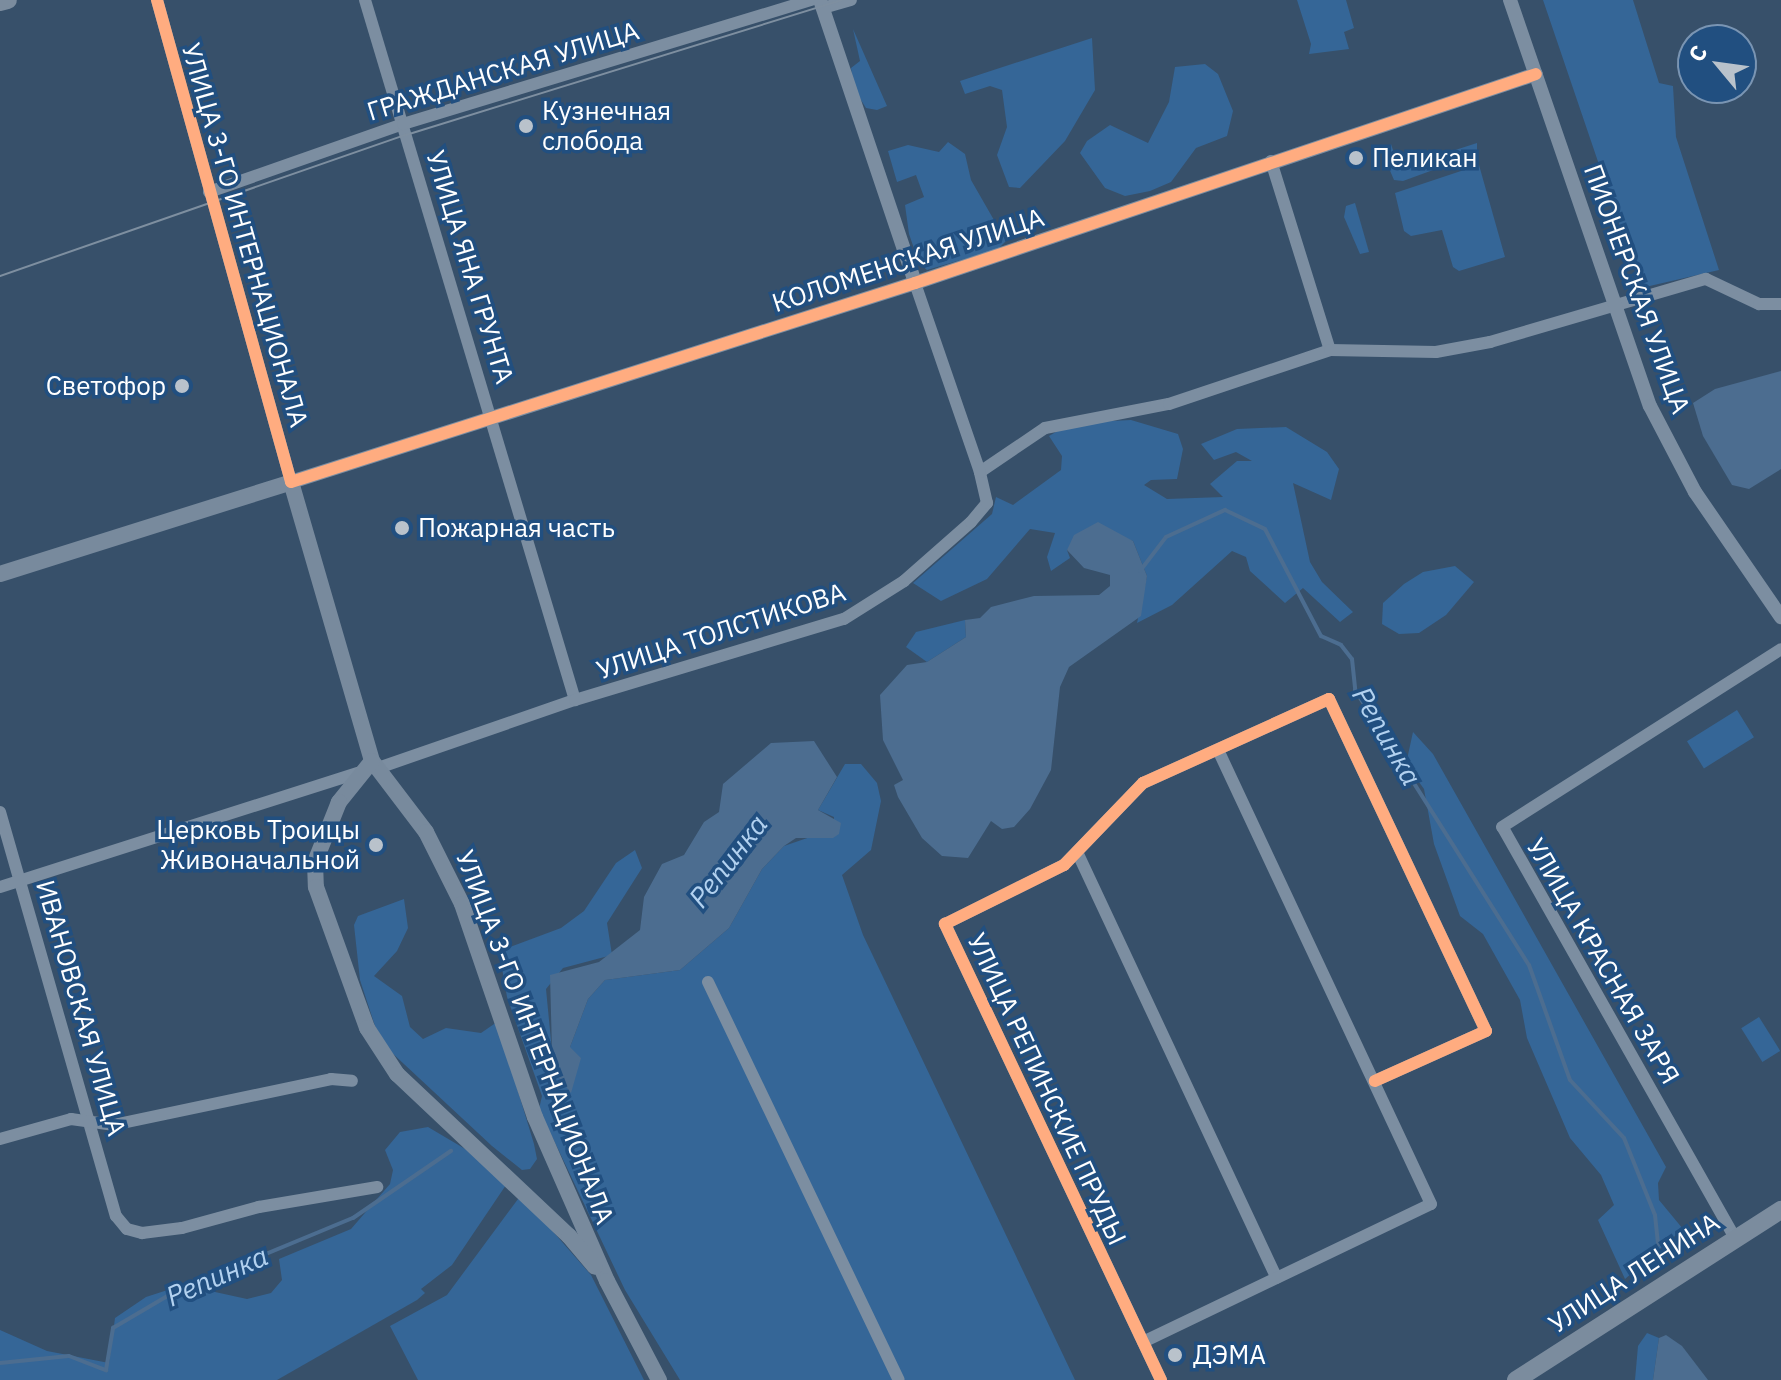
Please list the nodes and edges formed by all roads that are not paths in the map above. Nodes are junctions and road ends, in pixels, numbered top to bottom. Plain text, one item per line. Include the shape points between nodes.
1 (8, 0) edge
2 (157, 0) edge
3 (365, 0) edge
4 (851, 0) edge
5 (1510, 0) edge
6 (0, 2) edge
7 (818, 3) edge
8 (1536, 74) junction
9 (403, 124) junction
10 (1271, 161) junction
11 (209, 192) junction
12 (915, 283) junction
13 (1612, 303) junction
14 (1781, 304) edge
15 (1330, 350) junction
16 (493, 417) junction
17 (980, 472) junction
18 (291, 482) junction
19 (0, 574) edge
20 (1781, 617) edge
21 (1781, 649) edge
22 (575, 700) junction
23 (1218, 750) junction
24 (377, 764) junction
25 (358, 773) junction
26 (0, 812) edge
27 (1078, 854) junction
28 (21, 880) junction
29 (0, 887) edge
30 (708, 982) dead end
31 (352, 1081) dead end
32 (1375, 1081) junction
33 (90, 1119) junction
34 (0, 1139) edge
35 (377, 1187) dead end
36 (1781, 1210) edge
37 (1735, 1238) junction
38 (1277, 1278) junction
39 (607, 1281) junction
40 (1143, 1342) junction
41 (659, 1380) edge
42 (899, 1380) edge
43 (1161, 1380) edge
44 (1516, 1380) edge

1 - 6 main road
2 - 11 street, УЛИЦА 3-ГО ИНТЕРНАЦИОНАЛА
3 - 9 street, УЛИЦА ЯНА ГРУНТА
4 - 7 street, ГРАЖДАНСКАЯ УЛИЦА
5 - 8 street, ПИОНЕРСКАЯ УЛИЦА
7 - 9 street, ГРАЖДАНСКАЯ УЛИЦА
7 - 12 street
8 - 10 street, КОЛОМЕНСКАЯ УЛИЦА
8 - 13 street, ПИОНЕРСКАЯ УЛИЦА
9 - 11 street, ГРАЖДАНСКАЯ УЛИЦА
9 - 16 street, УЛИЦА ЯНА ГРУНТА
10 - 12 street, КОЛОМЕНСКАЯ УЛИЦА
10 - 15 street
11 - 18 street, УЛИЦА 3-ГО ИНТЕРНАЦИОНАЛА
12 - 16 street, КОЛОМЕНСКАЯ УЛИЦА
12 - 17 street, УЛИЦА ТОЛСТИКОВА
13 - 14 street via 1706,279 1759,304
13 - 15 street via 1490,342 1436,352
13 - 20 street, ПИОНЕРСКАЯ УЛИЦА via 1671,450
15 - 17 street via 1169,404 1045,428
16 - 18 street, КОЛОМЕНСКАЯ УЛИЦА
16 - 22 street, УЛИЦА ЯНА ГРУНТА
17 - 22 street, УЛИЦА ТОЛСТИКОВА via 987,503 981,513 871,605 817,628
18 - 19 main road, КОЛОМЕНСКАЯ УЛИЦА
18 - 24 main road, УЛИЦА 3-ГО ИНТЕРНАЦИОНАЛА
21 - 37 street, УЛИЦА КРАСНАЯ ЗАРЯ via 1502,827
22 - 24 street, УЛИЦА ТОЛСТИКОВА
23 - 27 street, УЛИЦА РЕПИНСКИЕ ПРУДЫ via 1143,783
23 - 32 street
23 - 32 street, УЛИЦА РЕПИНСКИЕ ПРУДЫ via 1329,699 1397,837 1486,1031
24 - 25 main road, УЛИЦА 3-ГО ИНТЕРНАЦИОНАЛА
24 - 39 main road, УЛИЦА 3-ГО ИНТЕРНАЦИОНАЛА via 426,832 462,904 535,1117
25 - 28 street
25 - 39 main road, УЛИЦА 3-ГО ИНТЕРНАЦИОНАЛА via 324,833 315,862 316,887 377,1048 569,1236
26 - 28 street, ИВАНОВСКАЯ УЛИЦА
27 - 38 street
27 - 40 street, УЛИЦА РЕПИНСКИЕ ПРУДЫ via 945,924
28 - 29 street
28 - 33 street, ИВАНОВСКАЯ УЛИЦА
30 - 42 street
31 - 33 street via 331,1079 113,1125
32 - 38 street via 1431,1204
33 - 34 street
33 - 35 street, ИВАНОВСКАЯ УЛИЦА via 116,1216 127,1229 142,1233
36 - 37 main road, УЛИЦА ЛЕНИНА
37 - 44 main road, УЛИЦА ЛЕНИНА
38 - 40 street
39 - 41 main road
40 - 43 street

